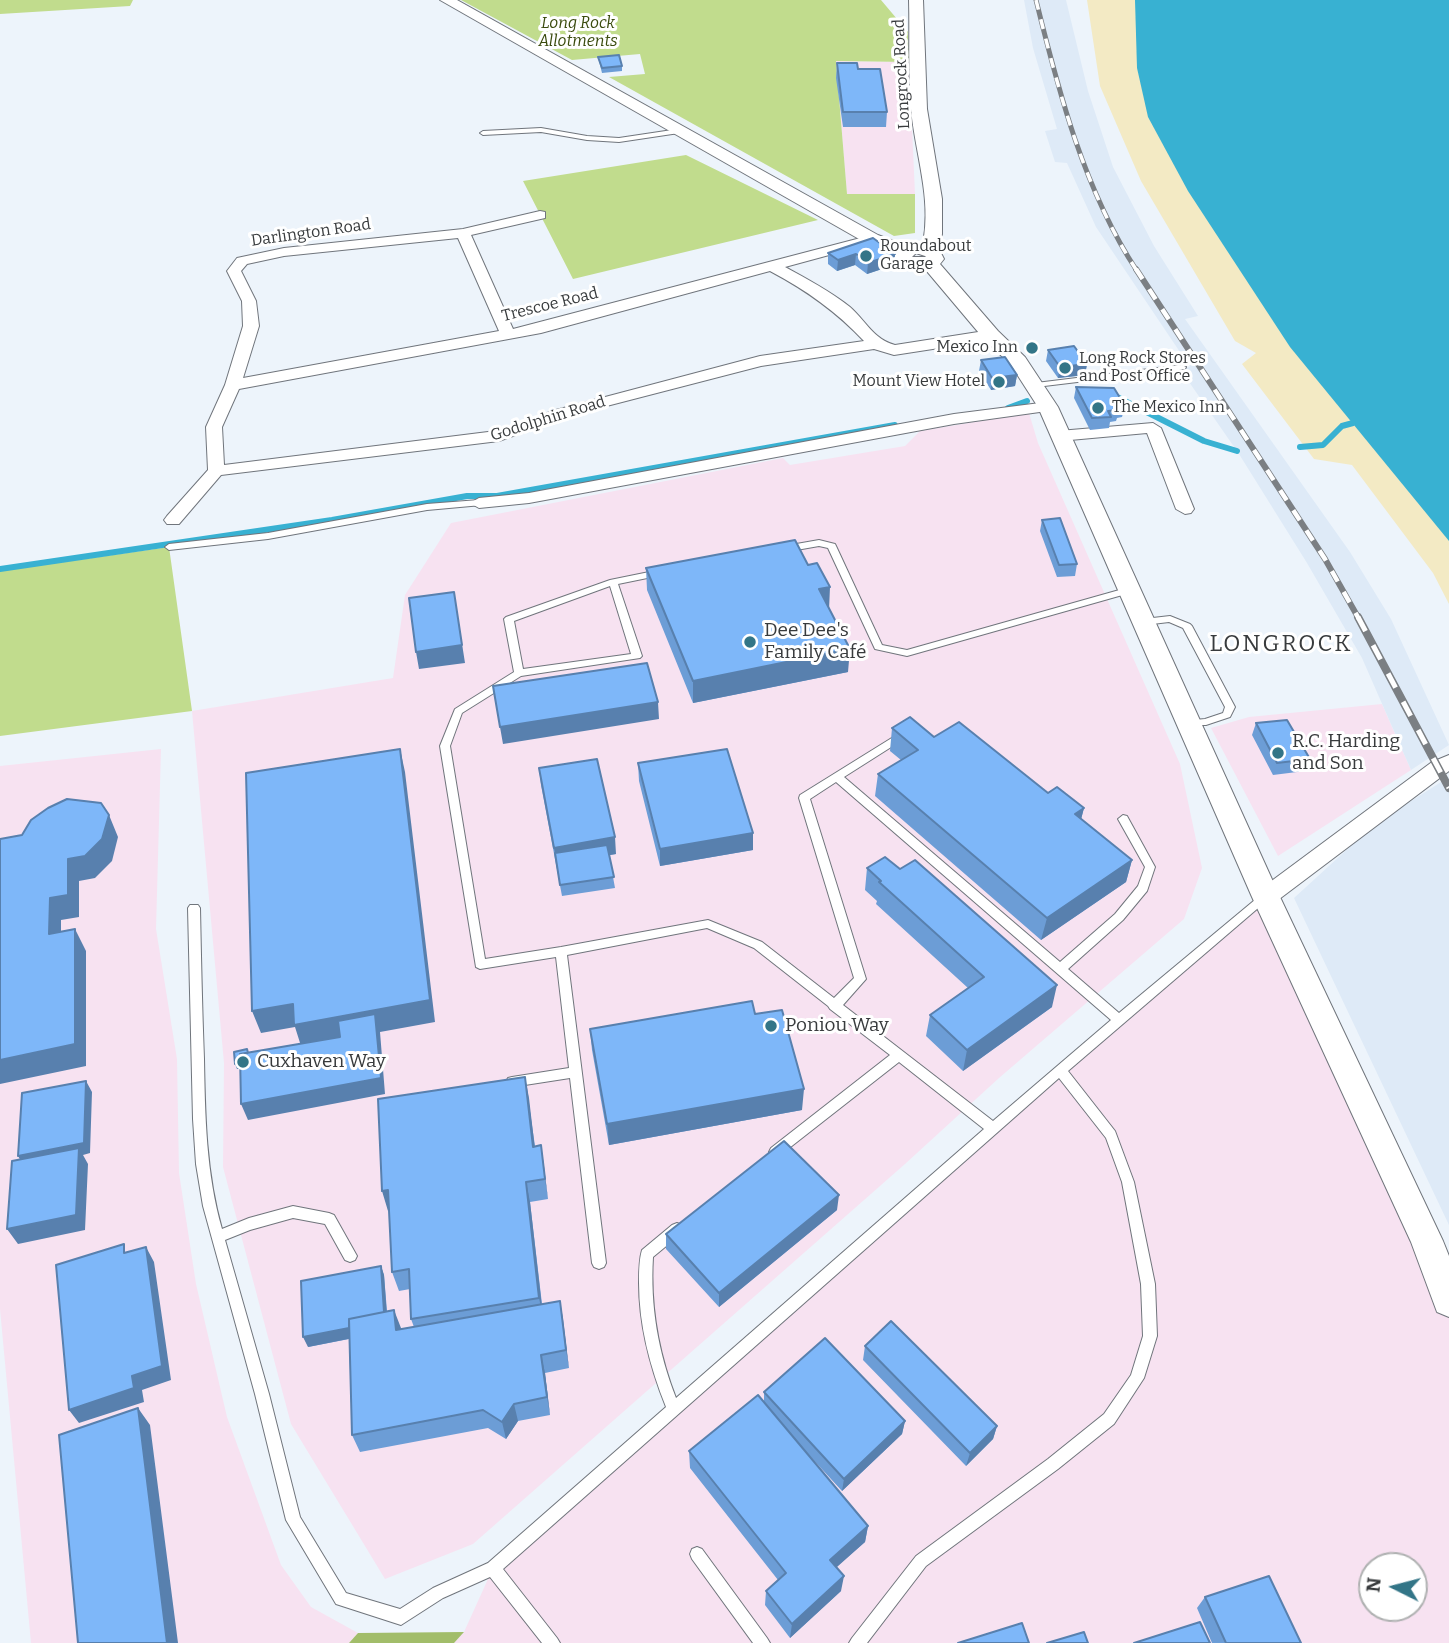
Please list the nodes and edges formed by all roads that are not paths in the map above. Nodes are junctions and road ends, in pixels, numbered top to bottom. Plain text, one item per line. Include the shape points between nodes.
1 (447, 0) edge
2 (916, 0) edge
3 (679, 131) junction
4 (483, 133) dead end
5 (923, 146) joint
6 (540, 215) dead end
7 (463, 233) junction
8 (872, 239) junction
9 (929, 257) junction
10 (774, 267) junction
11 (508, 335) junction
12 (991, 335) junction
13 (875, 344) junction
14 (1182, 367) dead end
15 (233, 385) junction
16 (1036, 385) junction
17 (1048, 407) junction
18 (1059, 436) junction
19 (216, 471) junction
20 (479, 503) joint
21 (1185, 509) dead end
22 (173, 520) dead end
23 (169, 547) dead end
24 (778, 551) edge
25 (668, 572) edge
26 (613, 582) junction
27 (1130, 590) junction
28 (1144, 622) junction
29 (519, 673) junction
30 (1189, 723) junction
31 (905, 733) edge
32 (1449, 762) edge
33 (837, 777) junction
34 (1123, 819) dead end
35 (1266, 897) junction
36 (194, 908) dead end
37 (561, 952) junction
38 (1061, 968) junction
39 (834, 1006) junction
40 (1119, 1020) junction
41 (897, 1056) junction
42 (1060, 1070) junction
43 (575, 1072) junction
44 (499, 1084) edge
45 (994, 1129) junction
46 (766, 1159) edge
47 (690, 1219) edge
48 (217, 1237) junction
49 (350, 1256) dead end
50 (599, 1263) dead end
51 (1449, 1301) edge
52 (674, 1410) junction
53 (697, 1554) dead end
54 (493, 1568) junction
55 (552, 1643) edge
56 (762, 1643) edge
57 (857, 1643) edge

1 - 3 street
2 - 5 street, Longrock Road
3 - 4 lane via 619,140 541,130
3 - 8 street
5 - 9 street via 933,200
6 - 7 street, Darlington Road
7 - 11 street
7 - 15 street, Darlington Road via 284,252 242,261 234,271 249,301 251,326
8 - 9 street via 903,251 901,257 907,262 918,265
8 - 10 street, Trescoe Road
9 - 12 street
10 - 11 street, Trescoe Road
10 - 13 street via 845,311
11 - 15 street, Trescoe Road
12 - 13 street, Godolphin Road via 894,350
12 - 16 street
13 - 19 street, Godolphin Road via 760,361 562,413 499,436
14 - 16 lane
15 - 19 street, Darlington Road via 215,427
16 - 17 street
17 - 18 street
17 - 20 street via 954,419 529,498
18 - 21 street via 1153,428
18 - 27 street
19 - 22 street
20 - 23 lane
24 - 27 lane via 819,543 832,546 878,648 907,653
25 - 26 lane
26 - 29 lane via 509,619
26 - 29 lane via 637,656
27 - 28 street
28 - 30 street
28 - 30 lane via 1170,620 1187,626 1230,707 1227,715
29 - 37 lane via 457,711 445,746 480,964
30 - 35 street
31 - 33 lane
32 - 35 street
33 - 38 lane
33 - 39 lane via 804,799 860,979
34 - 38 lane via 1150,867 1143,888 1119,917
35 - 40 lane
35 - 51 street via 1427,1241
36 - 48 lane via 202,1164
37 - 39 lane via 708,924 758,945
37 - 43 lane
38 - 40 lane
39 - 41 lane
40 - 42 lane
41 - 45 lane
41 - 46 lane
42 - 45 lane
42 - 57 lane via 1111,1135 1128,1182 1148,1284 1150,1336 1137,1378 1103,1424 921,1561
43 - 44 lane
43 - 50 lane
45 - 52 lane
47 - 52 lane via 647,1254 644,1279 652,1354
48 - 49 lane via 293,1212 329,1219
48 - 54 lane via 293,1520 341,1599 401,1617 438,1592
52 - 54 lane
53 - 56 lane
54 - 55 lane

